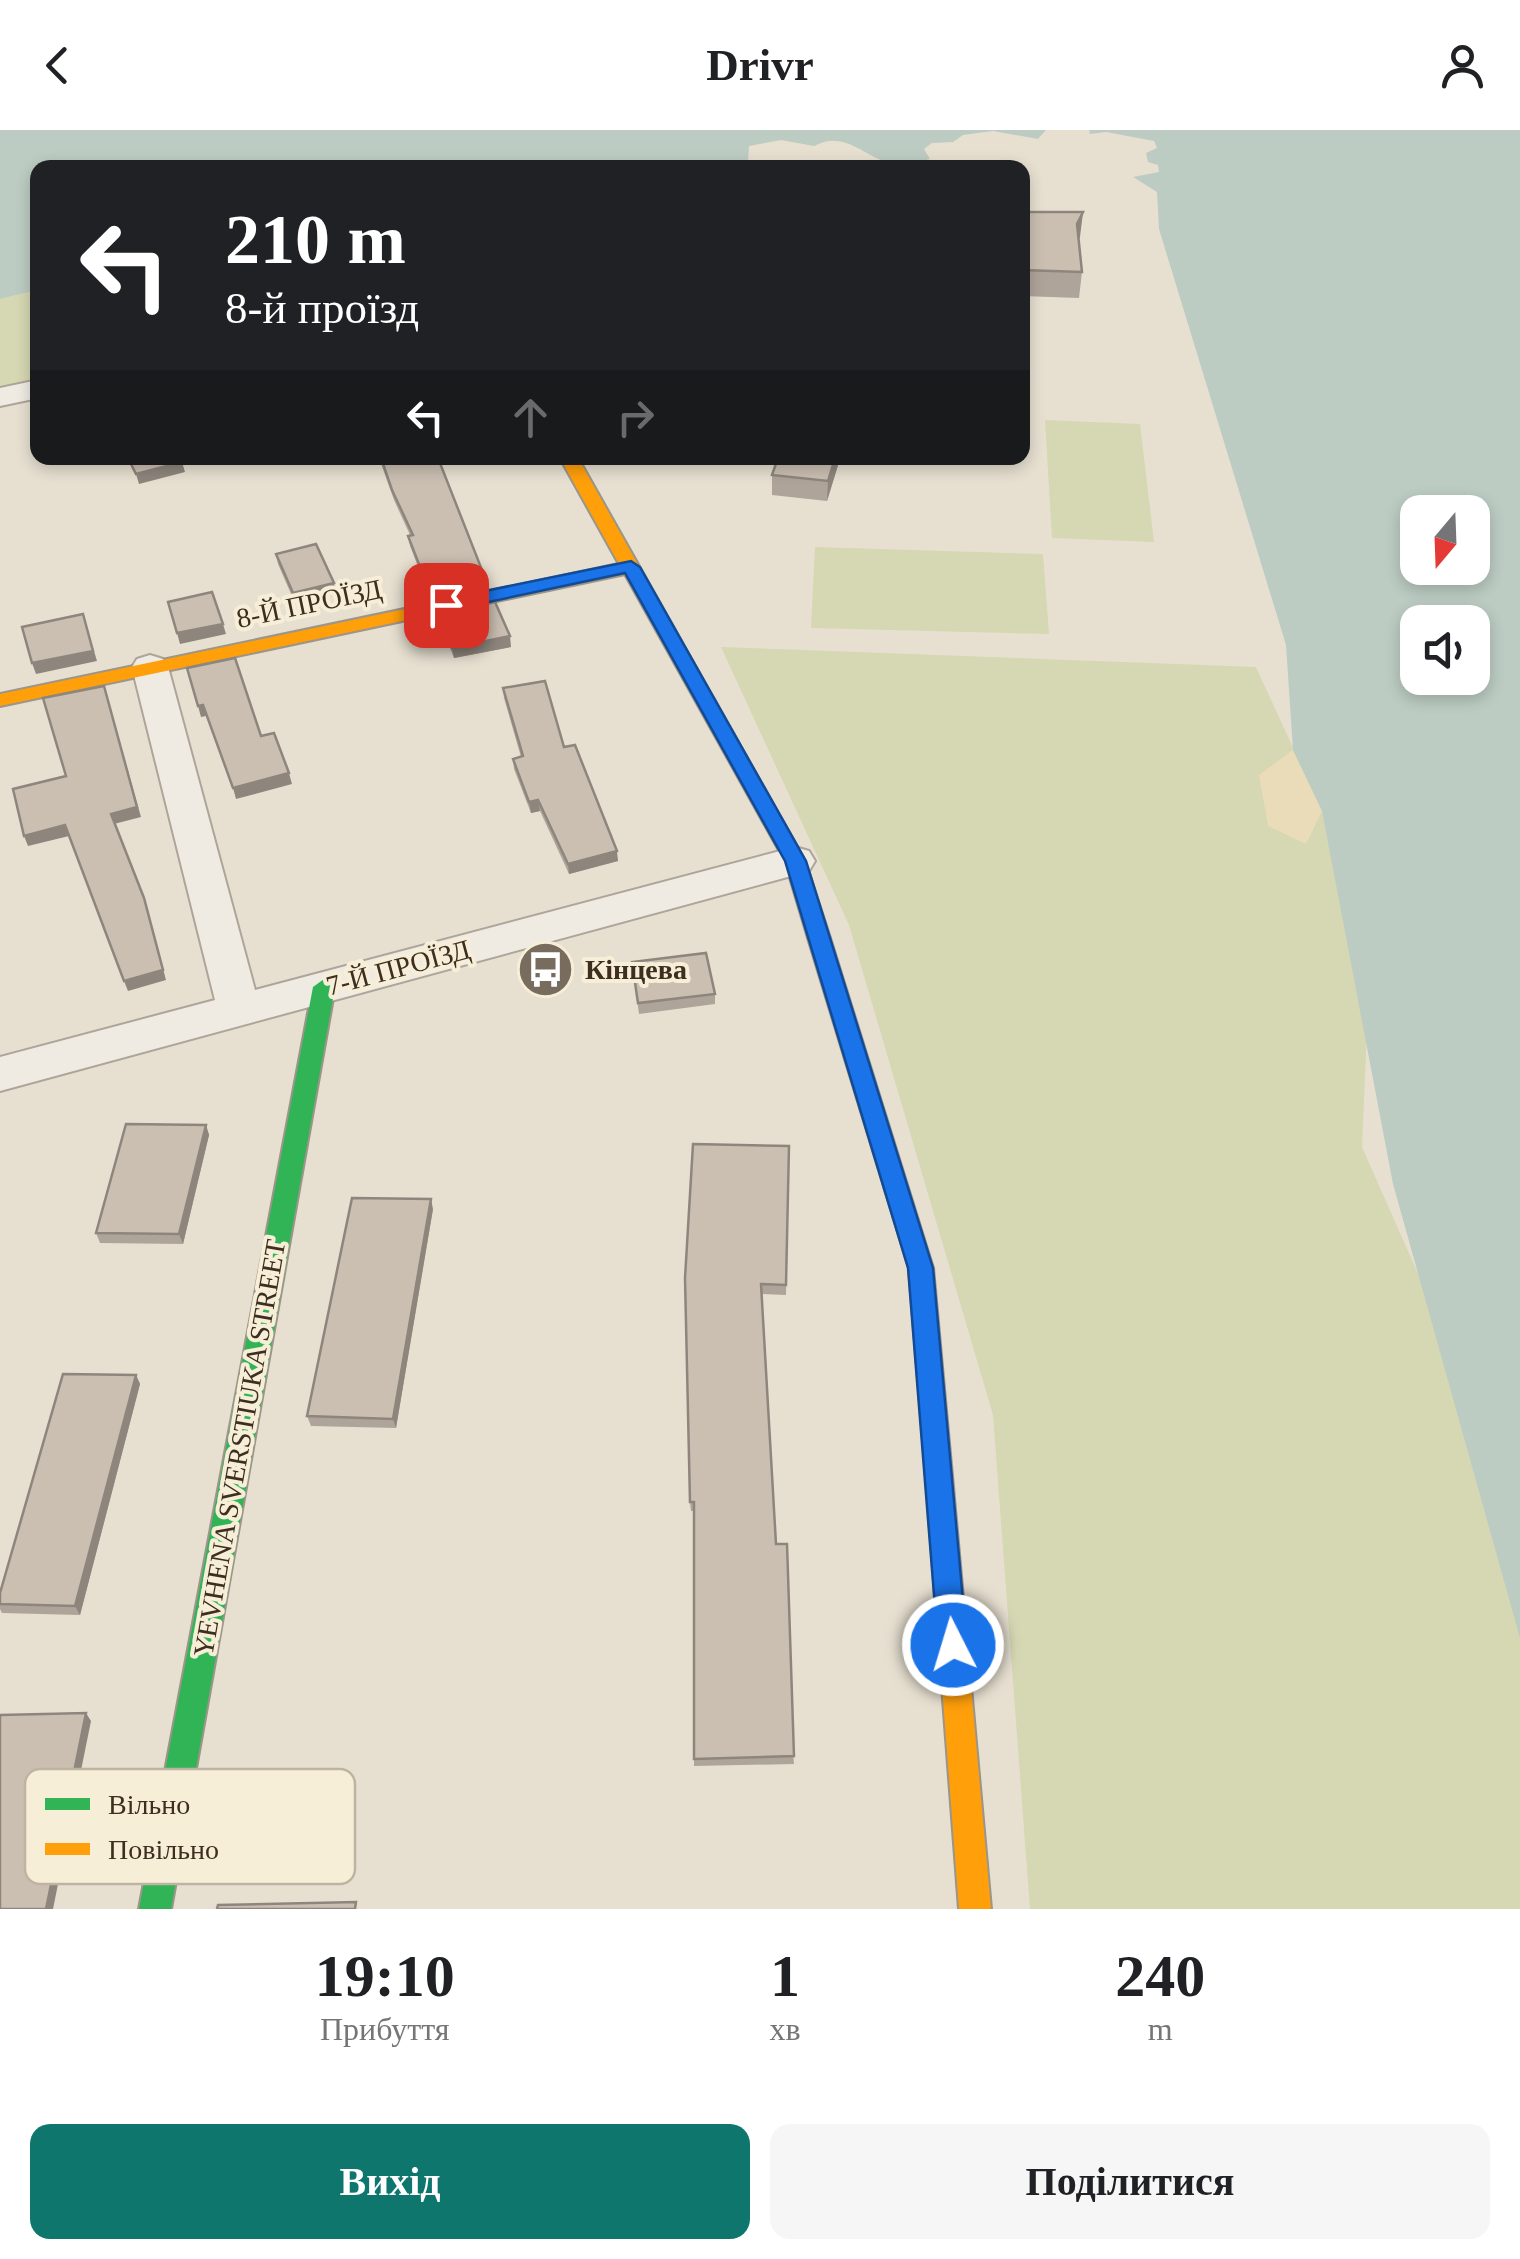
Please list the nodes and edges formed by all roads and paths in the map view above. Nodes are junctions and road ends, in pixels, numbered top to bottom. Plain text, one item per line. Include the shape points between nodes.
1 (30, 391) edge
2 (0, 396) edge
3 (572, 465) edge
4 (631, 567) junction
5 (150, 667) junction
6 (0, 700) edge
7 (796, 861) junction
8 (324, 987) junction
9 (239, 1010) junction
10 (0, 1074) edge
11 (181, 1769) edge
12 (160, 1884) edge
13 (155, 1909) edge
14 (976, 1909) edge

1 - 2 street
3 - 4 street
4 - 5 street, 8-Й ПРОЇЗД
4 - 7 street
5 - 6 street, 8-Й ПРОЇЗД
5 - 9 street
7 - 8 street, 7-Й ПРОЇЗД
7 - 14 street via 920,1268
8 - 9 street, 7-Й ПРОЇЗД
8 - 11 street, YEVHENA SVERSTIUKA STREET
9 - 10 street, 7-Й ПРОЇЗД
12 - 13 street, YEVHENA SVERSTIUKA STREET

